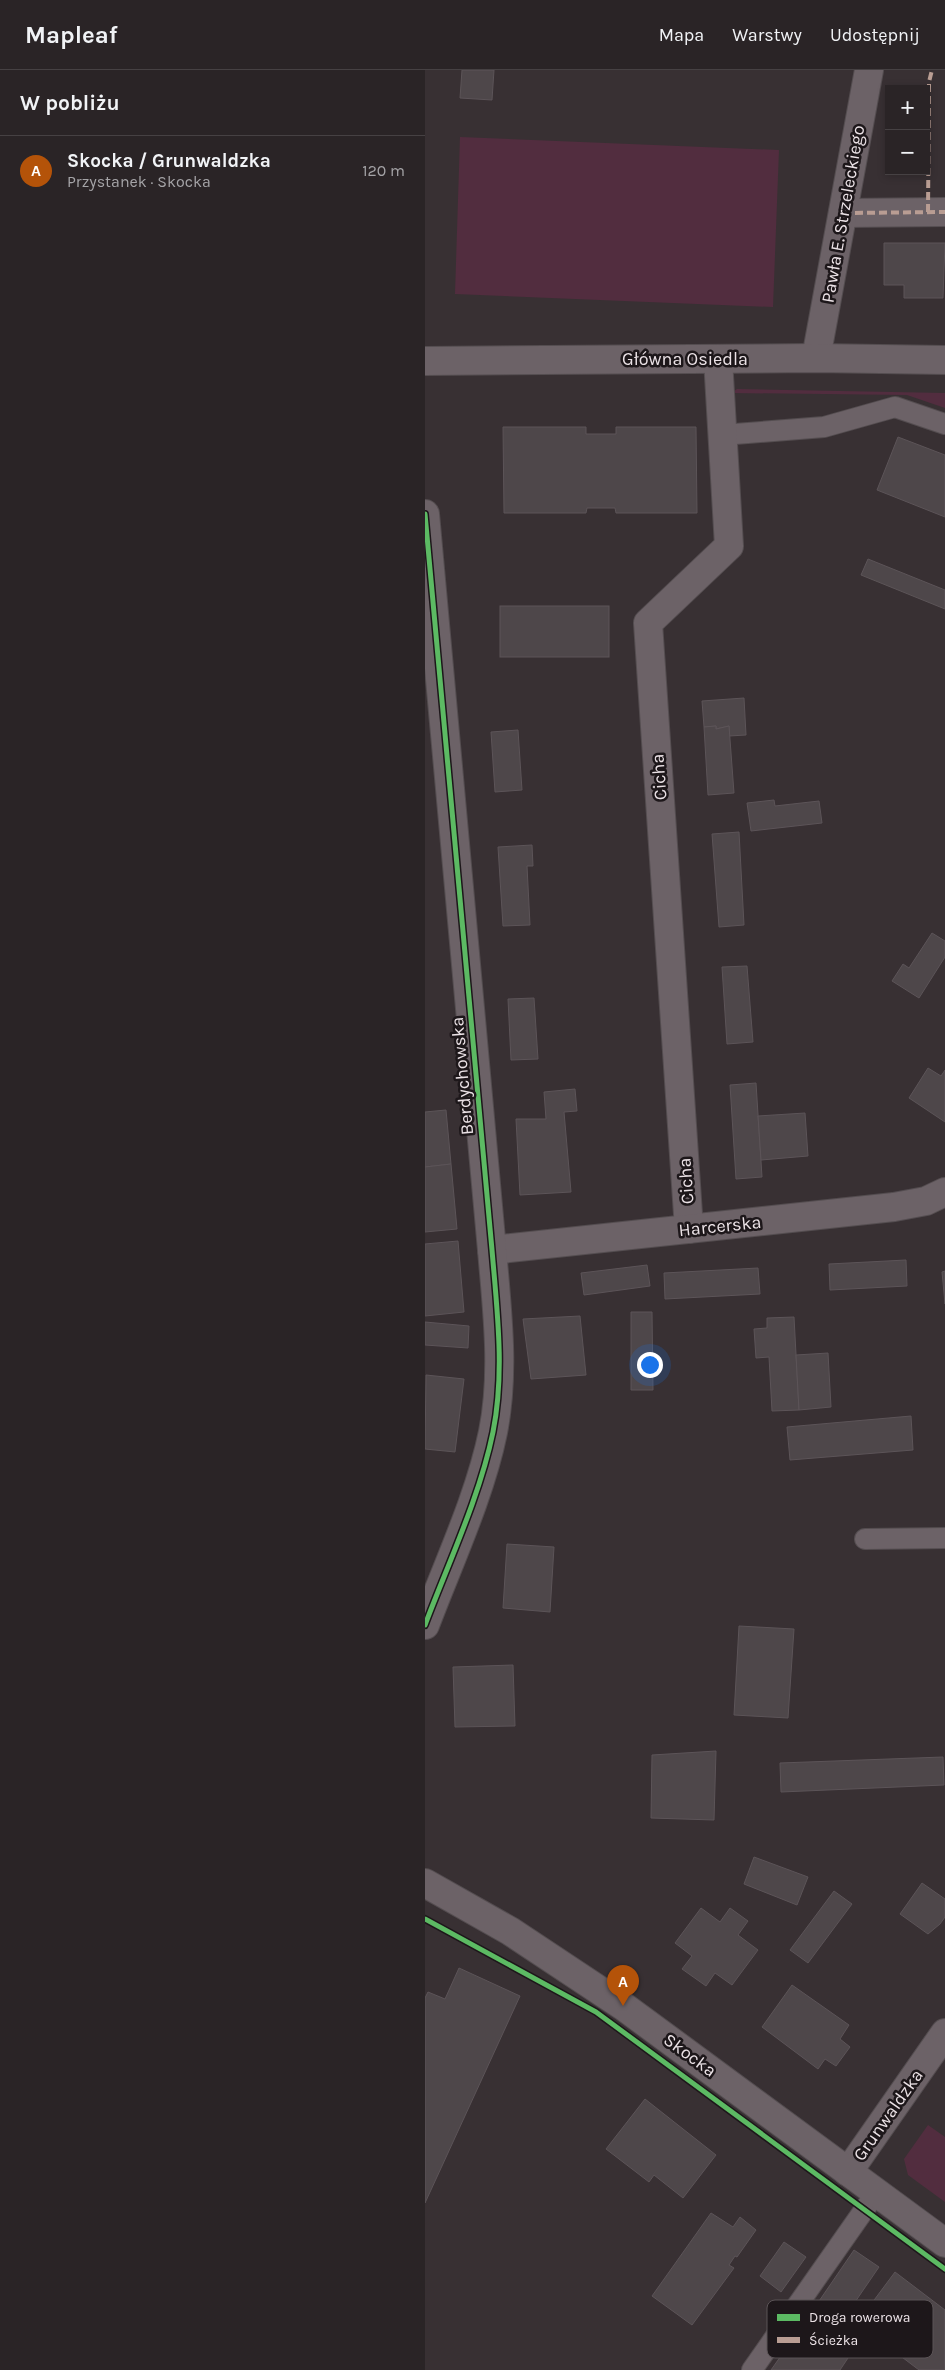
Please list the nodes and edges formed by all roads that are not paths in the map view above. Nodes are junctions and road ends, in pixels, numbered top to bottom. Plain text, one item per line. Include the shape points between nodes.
1 (869, 70) edge
2 (945, 212) edge
3 (843, 213) junction
4 (816, 358) junction
5 (718, 359) junction
6 (945, 360) edge
7 (425, 361) edge
8 (945, 424) edge
9 (722, 435) junction
10 (425, 514) edge
11 (945, 1192) edge
12 (689, 1229) junction
13 (492, 1250) junction
14 (945, 1538) edge
15 (865, 1539) dead end
16 (425, 1625) edge
17 (425, 1883) edge
18 (945, 2033) edge
19 (848, 2172) junction
20 (876, 2193) junction
21 (945, 2243) edge
22 (801, 2300) edge
23 (767, 2349) edge
24 (752, 2370) edge

1 - 3 street, Pawła E. Strzeleckiego
2 - 3 street
3 - 4 street, Pawła E. Strzeleckiego
4 - 5 street, Główna Osiedla
4 - 6 street, Główna Osiedla
5 - 7 street, Główna Osiedla
5 - 9 street, Cicha
8 - 9 lane via 895,407 824,427
9 - 12 street, Cicha via 729,546 649,623
10 - 13 street, Berdychowska
11 - 12 street, Harcerska via 926,1201 894,1207
12 - 13 street, Harcerska
13 - 16 street, Berdychowska via 499,1346 493,1431 478,1484
14 - 15 lane
17 - 19 street, Skocka via 510,1931 623,2006
18 - 19 street, Grunwaldzka
19 - 20 street, Skocka
20 - 21 street, Skocka
20 - 22 lane
23 - 24 lane

